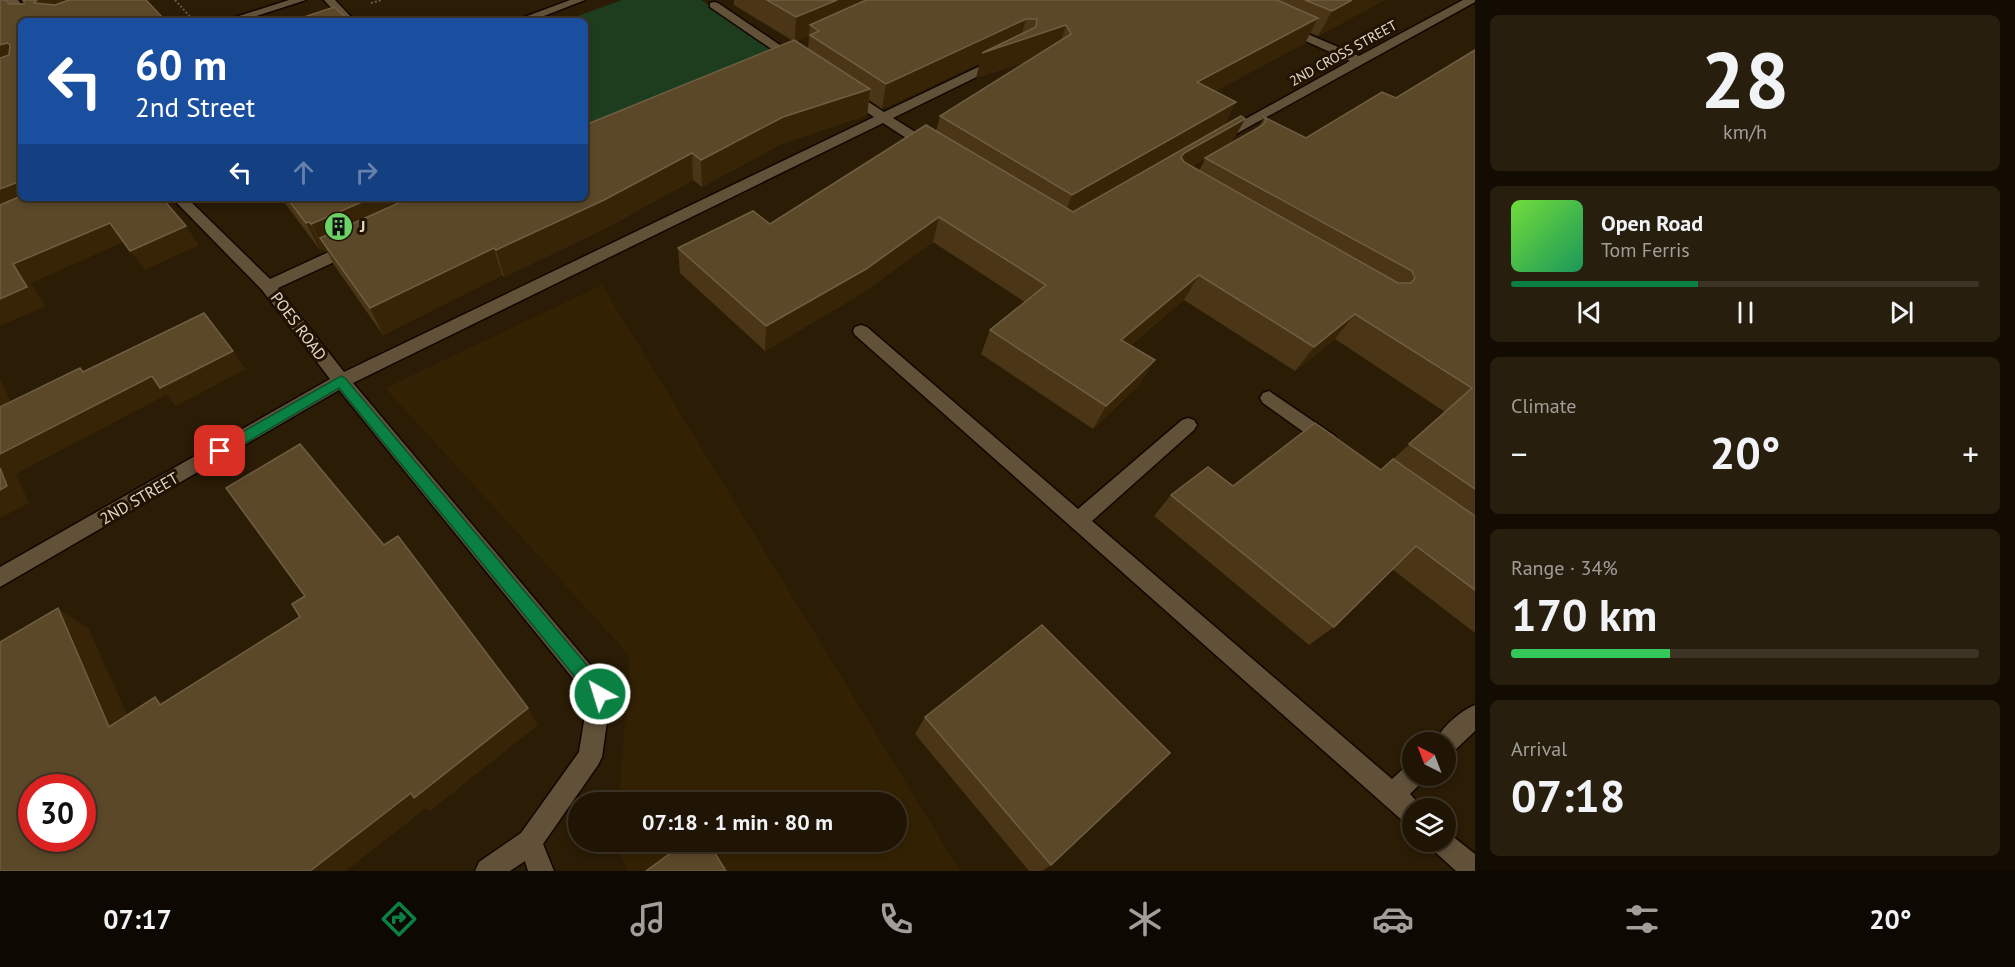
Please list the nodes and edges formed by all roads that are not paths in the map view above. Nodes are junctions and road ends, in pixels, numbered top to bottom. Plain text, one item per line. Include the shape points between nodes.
1 (301, 0) edge
2 (329, 0) edge
3 (1471, 0) edge
4 (571, 1) edge
5 (0, 3) edge
6 (714, 5) dead end
7 (27, 18) edge
8 (239, 18) edge
9 (346, 18) edge
10 (528, 18) edge
11 (1274, 24) edge
12 (1014, 53) edge
13 (1360, 61) junction
14 (805, 66) edge
15 (834, 86) edge
16 (883, 118) junction
17 (1229, 132) junction
18 (1209, 143) edge
19 (1243, 145) edge
20 (943, 156) edge
21 (182, 201) edge
22 (366, 242) edge
23 (268, 286) junction
24 (861, 331) dead end
25 (341, 381) junction
26 (1269, 398) dead end
27 (1188, 425) dead end
28 (1344, 452) edge
29 (1079, 520) junction
30 (0, 578) edge
31 (1475, 716) edge
32 (1456, 734) edge
33 (1402, 785) edge
34 (1393, 794) junction
35 (1402, 803) edge
36 (530, 842) junction
37 (1454, 852) edge
38 (488, 871) edge
39 (541, 871) edge
40 (1475, 871) edge

1 - 8 street
2 - 9 street
3 - 13 street, 2ND CROSS STREET
4 - 10 street
5 - 7 street via 14,2
6 - 14 street
11 - 13 street
12 - 16 street, 2ND STREET
13 - 17 street, 2ND CROSS STREET
15 - 16 street
16 - 20 street
16 - 25 street, 2ND STREET
17 - 18 street, 2ND CROSS STREET
17 - 19 street
21 - 23 street, POES ROAD
22 - 23 street
23 - 25 street, POES ROAD
24 - 29 street
25 - 30 street, 2ND STREET
25 - 36 street, POES ROAD via 600,694 590,758
26 - 28 street
27 - 29 street
29 - 34 street
31 - 32 street
33 - 34 street
34 - 35 street
36 - 38 street, POES ROAD
36 - 39 street
37 - 40 street

